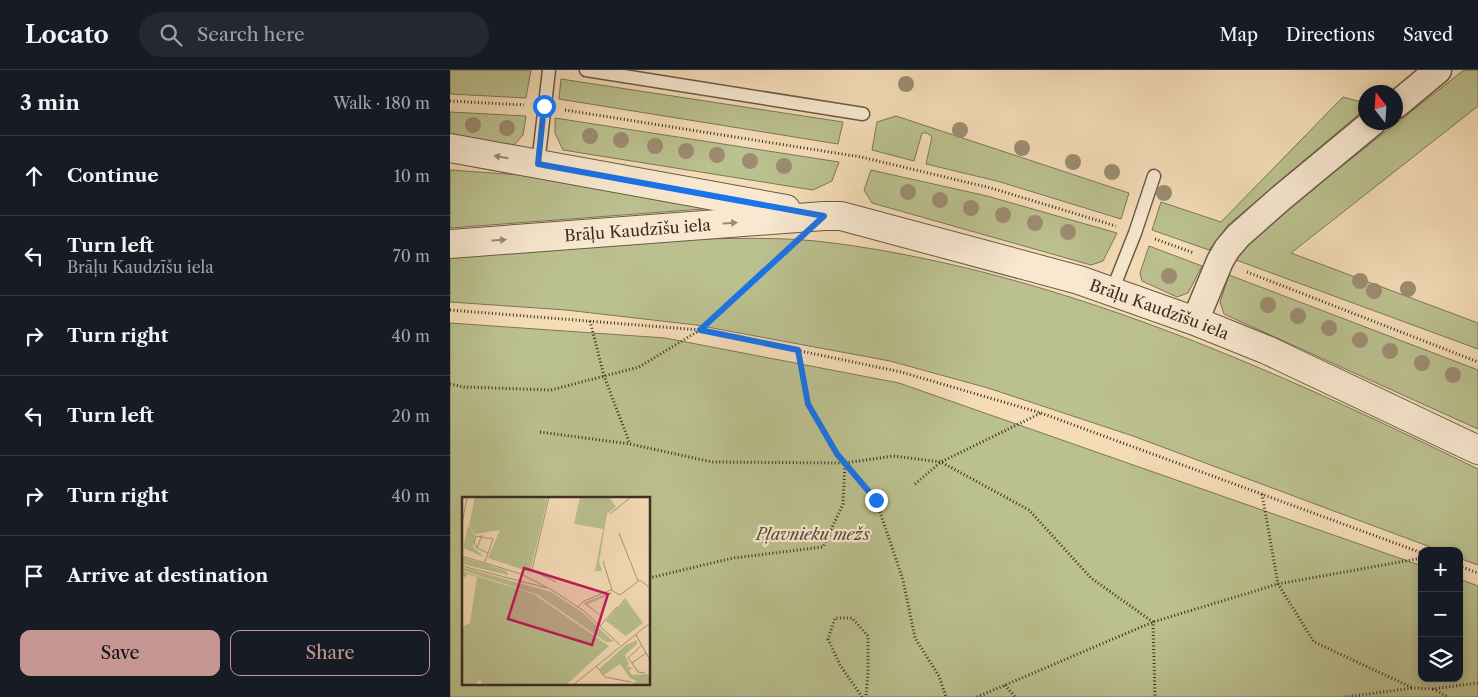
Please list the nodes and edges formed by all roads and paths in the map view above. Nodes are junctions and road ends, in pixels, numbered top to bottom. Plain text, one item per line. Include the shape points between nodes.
1 (549, 70) edge
2 (586, 70) edge
3 (1438, 70) edge
4 (1403, 99) edge
5 (450, 101) edge
6 (544, 106) junction
7 (863, 114) dead end
8 (1363, 130) edge
9 (450, 148) edge
10 (538, 164) junction
11 (1154, 176) dead end
12 (824, 216) junction
13 (1135, 233) junction
14 (450, 244) edge
15 (1220, 262) junction
16 (1112, 291) junction
17 (450, 310) edge
18 (590, 321) junction
19 (1195, 321) junction
20 (700, 330) junction
21 (798, 350) junction
22 (1478, 362) edge
23 (604, 376) junction
24 (450, 384) edge
25 (1041, 413) junction
26 (540, 432) dead end
27 (630, 444) junction
28 (1478, 450) edge
29 (845, 462) junction
30 (941, 462) junction
31 (915, 484) dead end
32 (1262, 494) junction
33 (1418, 552) edge
34 (1418, 559) edge
35 (1463, 567) edge
36 (1478, 573) edge
37 (650, 578) edge
38 (1278, 584) junction
39 (1153, 622) junction
40 (1478, 683) edge
41 (1004, 685) junction
42 (1413, 688) junction
43 (1433, 689) junction
44 (862, 697) edge
45 (866, 697) edge
46 (946, 697) edge
47 (977, 697) edge
48 (1015, 697) edge
49 (1155, 697) edge
50 (1345, 697) edge
51 (1448, 697) edge

1 - 6 lane
2 - 7 lane
3 - 4 street
5 - 6 path
6 - 10 lane
6 - 13 path via 861,157 992,188
8 - 15 street via 1251,224 1227,249
10 -> 9 street, Brāļu Kaudzīšu iela
10 - 12 street, Brāļu Kaudzīšu iela
11 - 13 lane
14 -> 12 street, Brāļu Kaudzīšu iela
12 - 16 street, Brāļu Kaudzīšu iela via 841,216
12 - 20 path
13 - 15 path
13 - 16 lane
15 - 19 street
15 - 22 path
16 - 19 street, Brāļu Kaudzīšu iela
17 - 18 path
18 - 20 path
18 - 23 path
19 - 28 street, Brāļu Kaudzīšu iela via 1267,350
20 - 21 path
20 - 23 path via 639,367
21 - 25 path via 901,372
21 - 29 path via 808,404
23 - 24 path via 551,390
23 - 27 path
25 - 30 path
25 - 32 path
26 - 27 path
27 - 29 path via 712,462
29 - 30 path via 893,456
29 - 37 path via 843,504 823,547 733,558
29 - 46 path via 876,500 904,580 915,638 939,676
30 - 31 path
30 - 39 path via 1029,510 1091,578
32 - 33 path
32 - 38 path
34 - 38 path
35 - 36 path
38 - 39 path
38 - 42 path via 1314,642
39 - 41 path
39 - 49 path
40 - 43 path
41 - 47 path
41 - 48 path
42 - 43 path
42 - 50 path
43 - 51 path
44 - 45 path via 840,665 828,639 836,618 852,618 868,636

